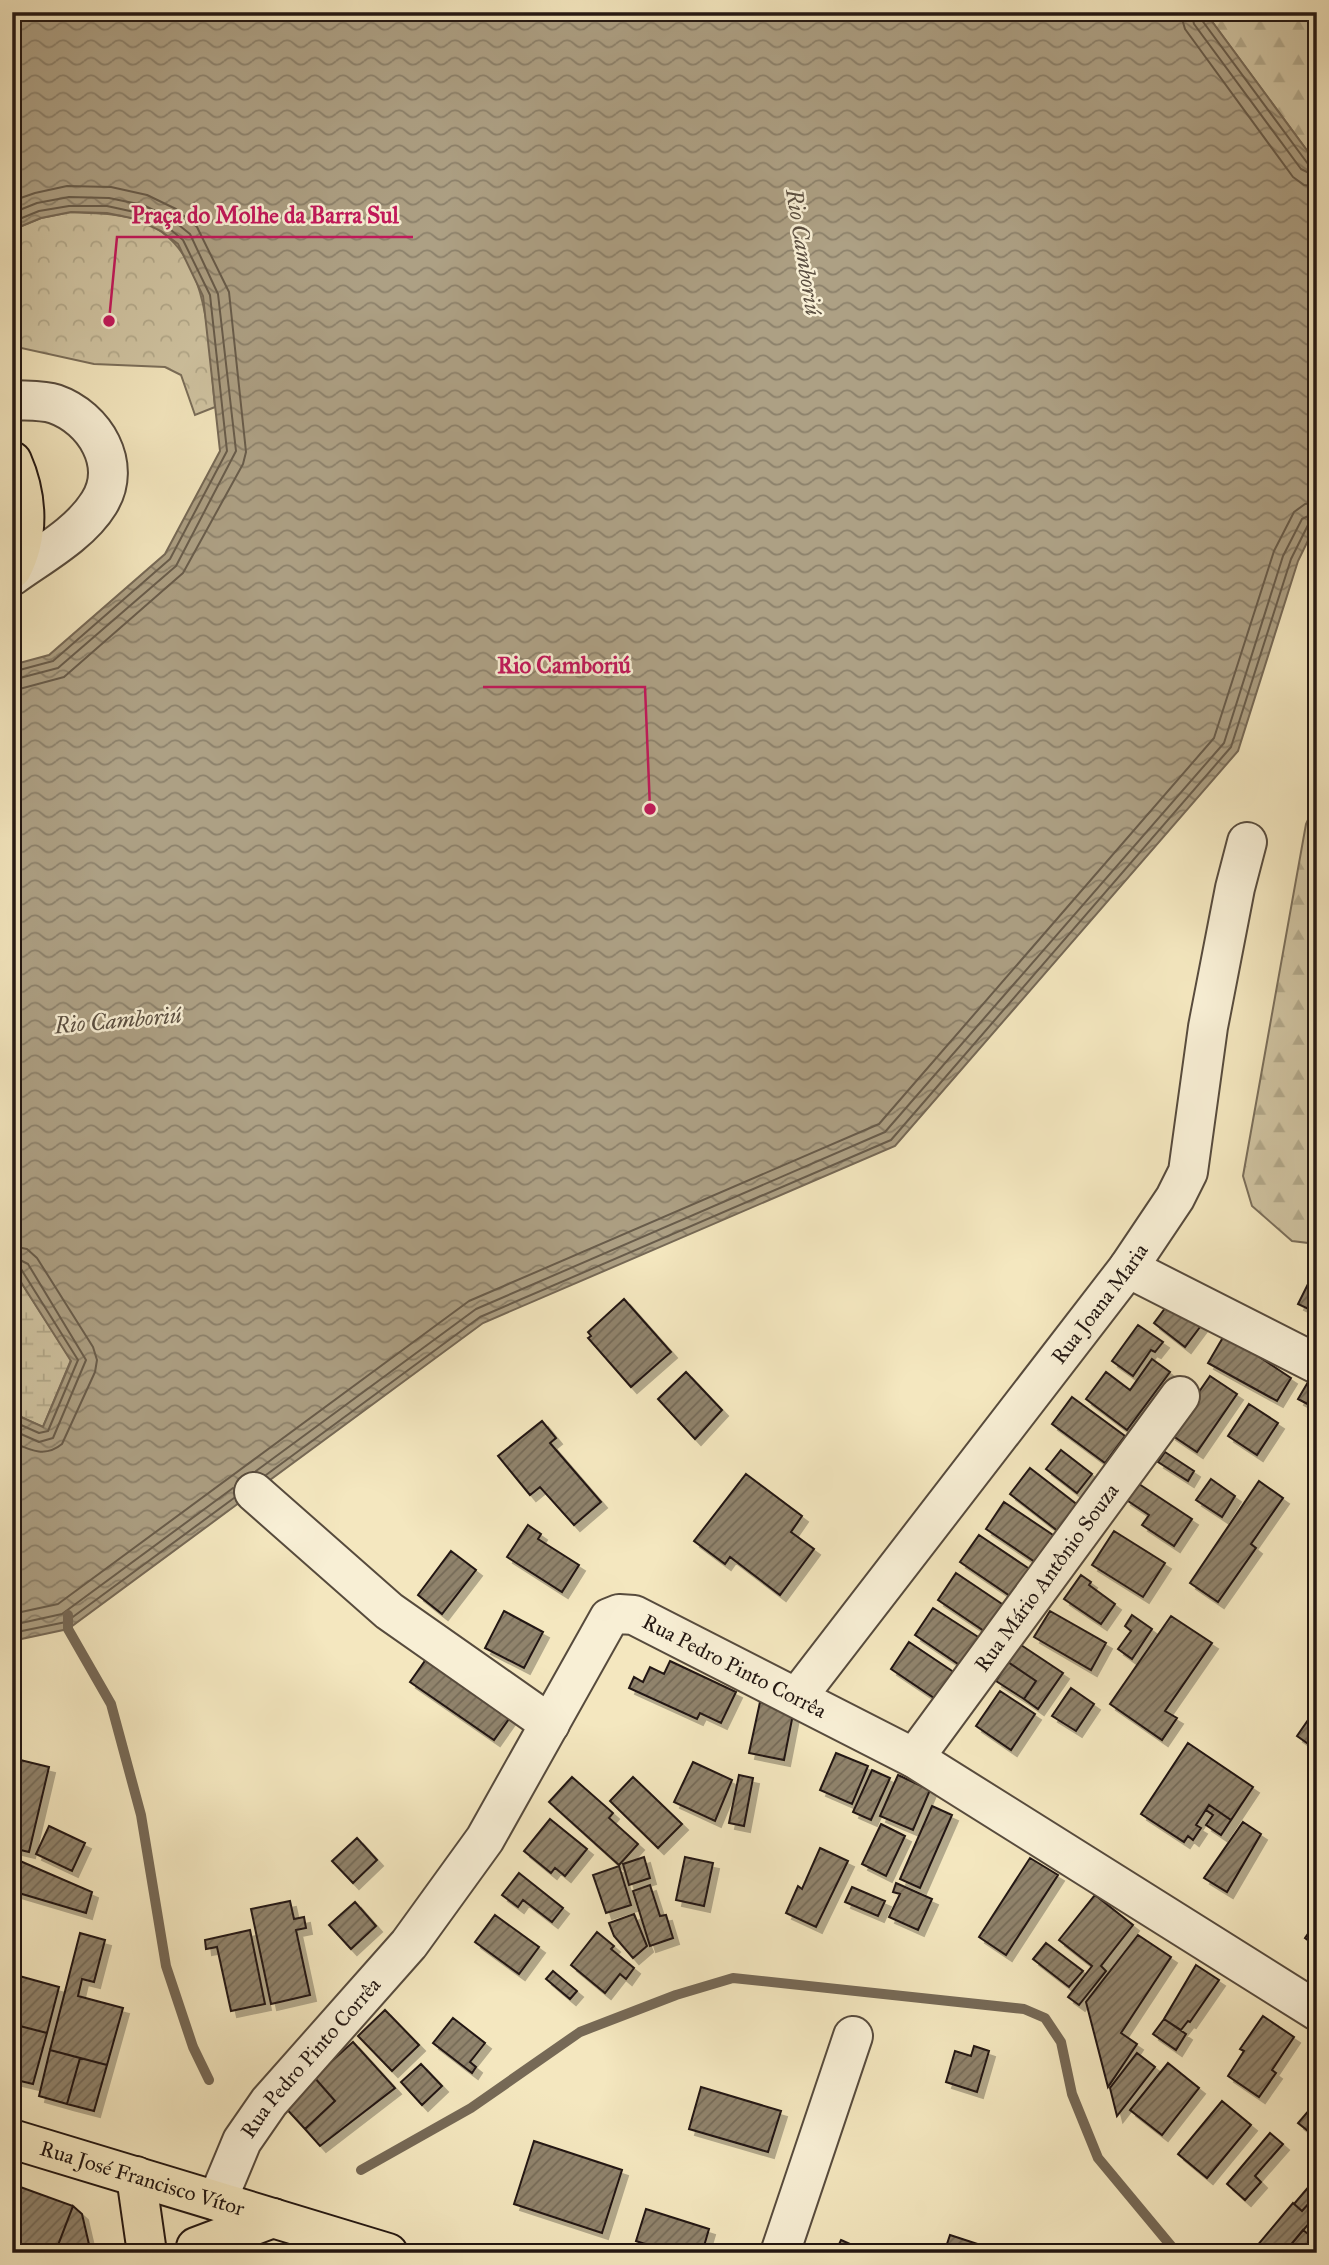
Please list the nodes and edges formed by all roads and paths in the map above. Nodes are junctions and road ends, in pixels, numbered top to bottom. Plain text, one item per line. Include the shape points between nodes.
1 (12, 400) edge
2 (12, 461) edge
3 (12, 569) edge
4 (12, 576) edge
5 (1247, 842) dead end
6 (1128, 1268) junction
7 (1317, 1364) edge
8 (1181, 1396) dead end
9 (254, 1492) dead end
10 (798, 1696) junction
11 (550, 1724) junction
12 (915, 1758) junction
13 (1317, 2011) edge
14 (853, 2036) dead end
15 (12, 2139) edge
16 (136, 2176) junction
17 (217, 2201) junction
18 (274, 2218) junction
19 (194, 2250) edge
20 (147, 2253) edge
21 (388, 2253) edge
22 (780, 2253) edge

1 - 4 street via 54,404 79,416 99,438 109,474 98,506 75,531
2 - 3 main road via 24,502 25,527
5 - 6 street, Rua Joana Maria via 1209,1027 1188,1172
6 - 7 street
6 - 10 street, Rua Joana Maria
8 - 12 street, Rua Mário Antônio Souza
9 - 11 street via 389,1611
10 - 11 street, Rua Pedro Pinto Corrêa via 634,1615 619,1614 610,1618
10 - 12 street, Rua Pedro Pinto Corrêa
11 - 17 street, Rua Pedro Pinto Corrêa via 485,1839 445,1898 262,2112 242,2141
12 - 13 street, Rua Pedro Pinto Corrêa
14 - 22 street
15 - 16 main road, Rua José Francisco Vítor
16 - 17 main road, Rua José Francisco Vítor
16 - 20 main road
17 - 18 main road, Rua José Francisco Vítor
17 - 19 main road
18 - 19 main road, Rua José Francisco Vítor
18 - 21 main road, Rua José Francisco Vítor

